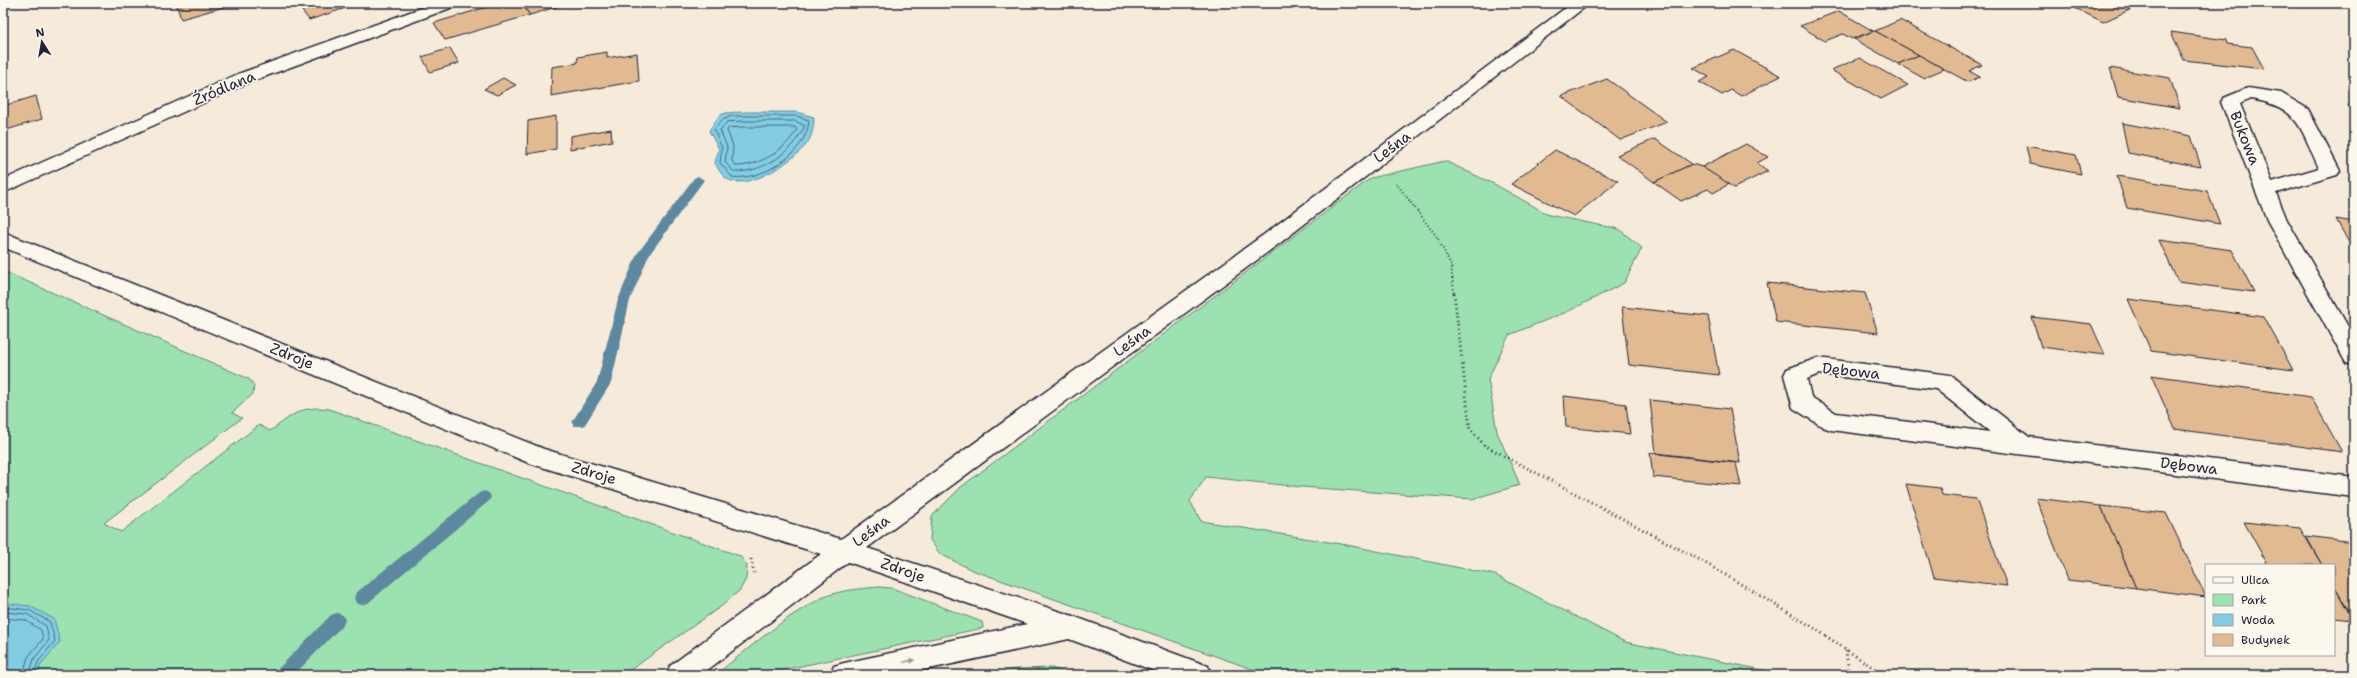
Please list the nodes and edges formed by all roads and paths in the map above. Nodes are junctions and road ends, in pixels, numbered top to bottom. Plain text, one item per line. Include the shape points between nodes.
1 (450, 3) edge
2 (1582, 3) edge
3 (1378, 159) junction
4 (3, 187) edge
5 (2266, 190) junction
6 (3, 238) edge
7 (2354, 356) edge
8 (2024, 446) junction
9 (2354, 487) edge
10 (845, 551) junction
11 (1070, 627) junction
12 (1846, 650) junction
13 (680, 675) edge
14 (844, 675) edge
15 (1198, 675) edge
16 (1849, 675) edge
17 (1884, 675) edge

1 - 4 street, Źródlana via 244,78
2 - 3 street, Leśna
3 - 10 street, Leśna
3 - 12 path via 1437,237 1451,265 1470,428 1484,445 1702,561
5 - 5 street, Bukowa via 2330,171 2302,113 2275,97 2248,93 2230,102
5 - 7 street, Bukowa via 2277,220
6 - 10 street, Zdroje via 537,456
8 - 8 street, Dębowa via 1831,421 1801,402 1795,375 1818,366 1942,381
8 - 9 street, Dębowa
10 - 11 street, Zdroje
10 - 13 street, Leśna
14 -> 11 street
11 - 15 street, Zdroje
12 - 16 path
12 - 17 path

